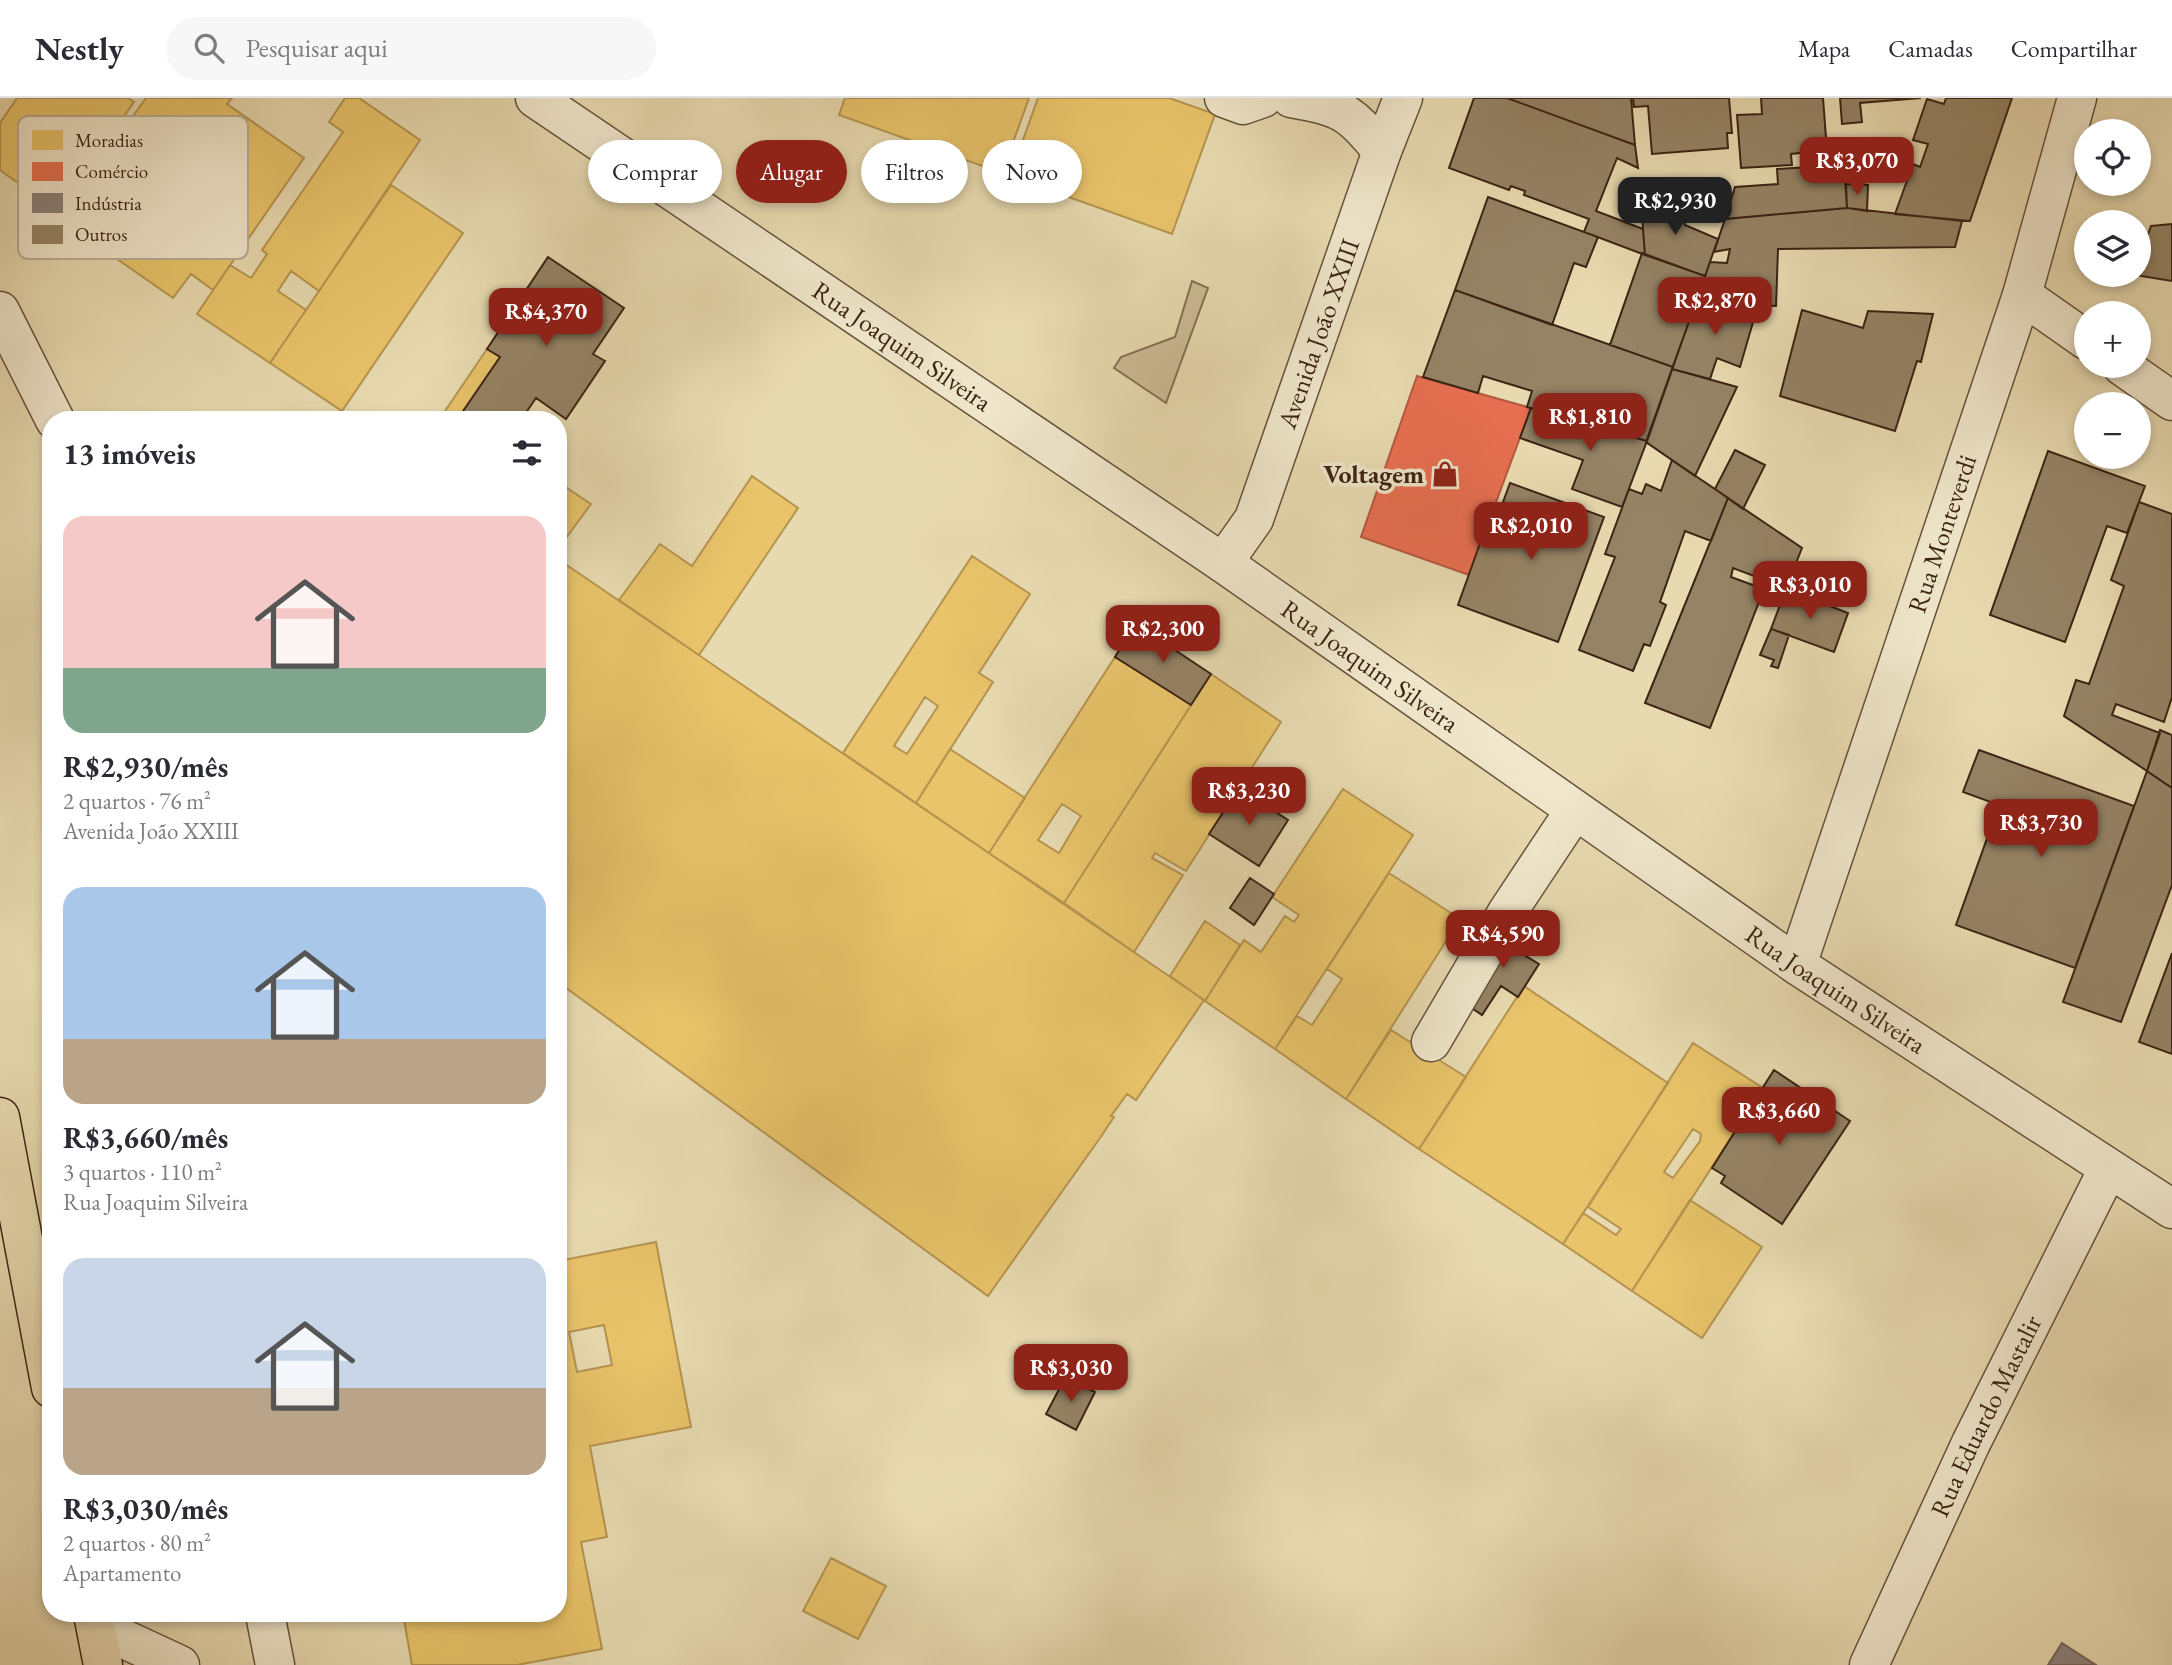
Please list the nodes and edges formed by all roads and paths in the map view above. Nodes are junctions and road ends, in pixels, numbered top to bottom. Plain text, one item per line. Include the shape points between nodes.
1 (535, 98) edge
2 (1224, 98) edge
3 (1263, 98) edge
4 (1291, 98) edge
5 (1402, 98) edge
6 (2077, 98) edge
7 (1338, 108) junction
8 (1382, 151) junction
9 (2022, 295) junction
10 (0, 311) edge
11 (2074, 332) edge
12 (2139, 378) edge
13 (2172, 401) edge
14 (50, 411) edge
15 (1223, 563) junction
16 (1575, 810) junction
17 (1797, 965) junction
18 (1431, 1042) dead end
19 (0, 1117) edge
20 (2108, 1169) junction
21 (2172, 1209) edge
22 (0, 1228) edge
23 (27, 1263) junction
24 (42, 1341) edge
25 (94, 1622) edge
26 (98, 1622) edge
27 (267, 1622) edge
28 (103, 1665) edge
29 (180, 1665) edge
30 (275, 1665) edge
31 (1869, 1665) edge

1 - 15 street, Rua Joaquim Silveira
2 - 3 street via 1243,105
4 - 7 street
5 - 7 street via 1373,107
5 - 8 street, Avenida João XXIII
6 - 9 street, Rua Monteverdi
7 - 8 street via 1358,122
8 - 15 street, Avenida João XXIII via 1254,519
9 - 11 street
9 - 17 street, Rua Monteverdi
10 - 14 street
12 - 13 street
15 - 16 street, Rua Joaquim Silveira
16 - 17 street, Rua Joaquim Silveira
16 - 18 street via 1508,911
17 - 20 street, Rua Joaquim Silveira
19 - 23 main road
20 - 21 street, Rua Joaquim Silveira
20 - 31 street, Rua Eduardo Mastalir via 1972,1443
22 - 23 main road
23 - 24 main road
25 - 28 main road
26 - 29 street
27 - 30 street

